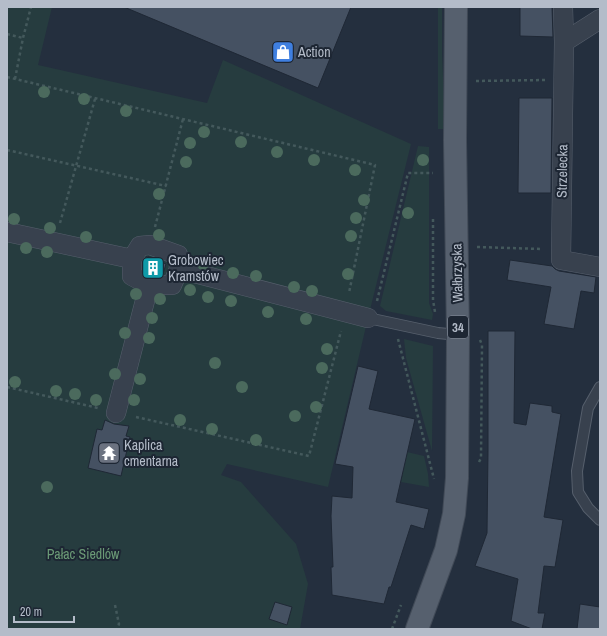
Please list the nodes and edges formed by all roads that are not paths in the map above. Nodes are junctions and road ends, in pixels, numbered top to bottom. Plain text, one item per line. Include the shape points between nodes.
1 (456, 7) edge
2 (563, 7) edge
3 (600, 19) edge
4 (564, 42) junction
5 (7, 232) edge
6 (132, 259) junction
7 (600, 267) edge
8 (179, 269) junction
9 (149, 285) junction
10 (371, 313) joint
11 (458, 335) junction
12 (600, 387) edge
13 (116, 413) road end
14 (600, 520) edge
15 (417, 629) edge

1 - 11 main road, Wałbrzyska / 34
2 - 4 street, Strzelecka
3 - 4 street
4 - 7 street, Strzelecka via 561,260
5 - 6 street
6 - 8 street via 140,246 150,246 178,255
6 - 9 street via 132,276
8 - 9 street via 172,284
8 - 10 street
9 - 13 street
10 - 11 lane via 395,324
11 - 15 main road, Wałbrzyska / 34 via 457,478 454,514 446,550
12 - 14 lane via 588,408 577,471 578,492 588,508

